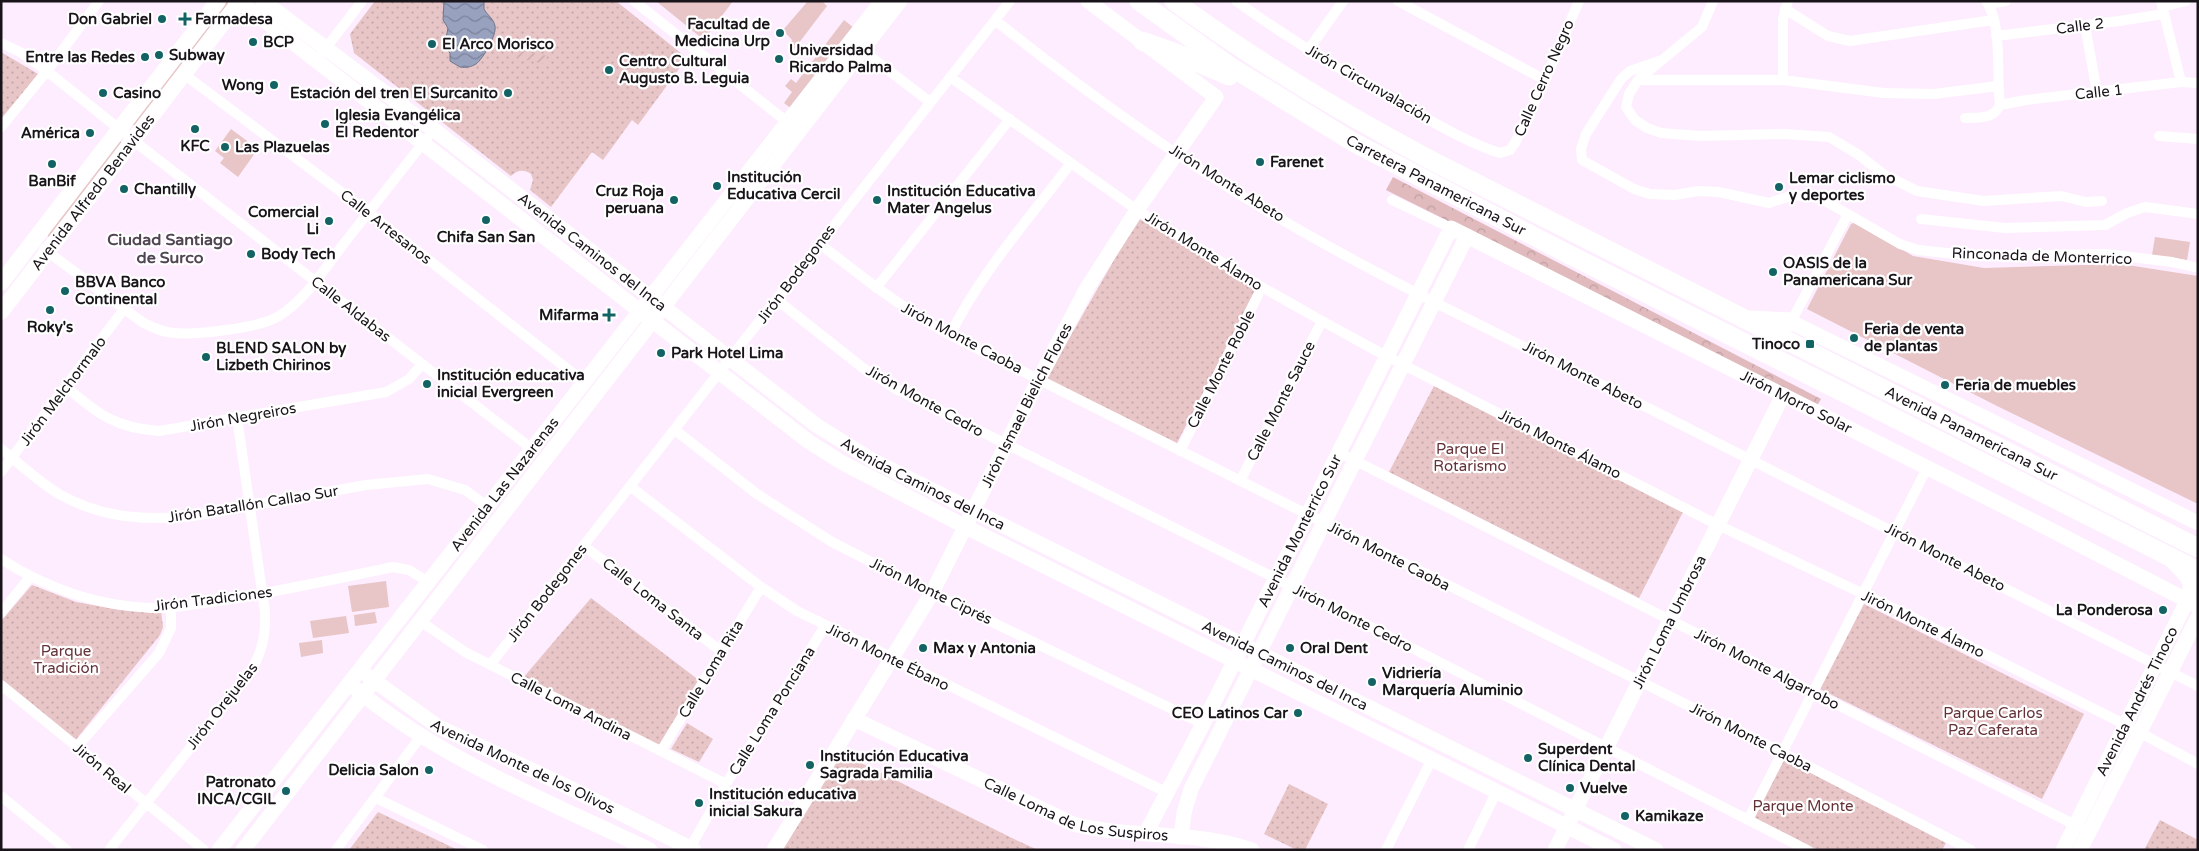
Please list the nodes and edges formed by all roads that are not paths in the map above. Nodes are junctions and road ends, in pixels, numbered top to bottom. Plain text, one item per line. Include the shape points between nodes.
1 (218, 1) edge
2 (263, 1) edge
3 (362, 1) edge
4 (634, 1) edge
5 (882, 1) edge
6 (900, 1) edge
7 (1010, 1) edge
8 (1088, 1) edge
9 (1139, 1) edge
10 (1174, 1) edge
11 (1236, 1) edge
12 (1343, 1) edge
13 (1398, 1) edge
14 (1579, 1) edge
15 (1713, 1) edge
16 (2006, 1) edge
17 (2186, 1) edge
18 (98, 2) edge
19 (240, 2) edge
20 (1987, 3) edge
21 (1786, 5) edge
22 (2162, 7) edge
23 (995, 20) junction
24 (1993, 20) junction
25 (2085, 25) junction
26 (1996, 36) junction
27 (1142, 41) junction
28 (1, 43) edge
29 (862, 50) junction
30 (1309, 50) junction
31 (321, 55) junction
32 (1662, 60) junction
33 (47, 71) junction
34 (185, 75) junction
35 (950, 77) junction
36 (1545, 80) junction
37 (1638, 80) junction
38 (1783, 80) junction
39 (2180, 82) junction
40 (2198, 83) edge
41 (1998, 86) junction
42 (2097, 92) junction
43 (1280, 98) junction
44 (930, 102) junction
45 (2000, 105) junction
46 (1965, 118) dead end
47 (1010, 119) junction
48 (1, 127) edge
49 (793, 127) junction
50 (433, 129) junction
51 (119, 130) junction
52 (2159, 136) dead end
53 (2198, 139) edge
54 (134, 141) junction
55 (423, 143) junction
56 (1507, 152) joint
57 (1178, 153) junction
58 (1071, 163) junction
59 (1392, 200) dead end
60 (2102, 201) dead end
61 (1137, 210) junction
62 (368, 213) junction
63 (1848, 214) junction
64 (2198, 214) edge
65 (1922, 219) dead end
66 (1451, 228) junction
67 (1466, 236) junction
68 (33, 241) junction
69 (820, 244) junction
70 (48, 252) junction
71 (2198, 268) edge
72 (315, 281) junction
73 (1, 283) edge
74 (1262, 287) junction
75 (876, 288) junction
76 (1418, 292) junction
77 (650, 298) junction
78 (777, 300) junction
79 (1434, 301) junction
80 (663, 308) junction
81 (124, 309) junction
82 (640, 311) junction
83 (1, 312) edge
84 (1744, 319) junction
85 (652, 321) junction
86 (1322, 321) junction
87 (1790, 322) junction
88 (950, 335) junction
89 (1748, 345) joint
90 (1386, 356) junction
91 (732, 359) junction
92 (422, 364) junction
93 (1403, 364) junction
94 (720, 374) junction
95 (1039, 379) junction
96 (584, 382) junction
97 (66, 387) junction
98 (1784, 396) junction
99 (237, 418) junction
100 (676, 430) junction
101 (1006, 445) junction
102 (1, 449) edge
103 (532, 449) junction
104 (1180, 451) junction
105 (1338, 452) junction
106 (12, 458) junction
107 (1751, 460) junction
108 (1354, 461) junction
109 (1926, 468) junction
110 (1, 472) edge
111 (1240, 482) junction
112 (631, 487) junction
113 (250, 506) junction
114 (487, 506) junction
115 (973, 511) junction
116 (1307, 515) junction
117 (1323, 523) junction
118 (2198, 523) edge
119 (1718, 525) junction
120 (965, 526) junction
121 (1894, 531) junction
122 (584, 546) junction
123 (2198, 548) edge
124 (2168, 556) junction
125 (1, 559) edge
126 (2198, 572) edge
127 (30, 577) junction
128 (1275, 578) junction
129 (428, 582) junction
130 (1292, 586) junction
131 (762, 587) junction
132 (932, 593) junction
133 (1862, 593) junction
134 (263, 594) junction
135 (2192, 604) edge
136 (171, 608) junction
137 (1, 613) edge
138 (2198, 617) edge
139 (1670, 620) junction
140 (420, 621) junction
141 (825, 626) junction
142 (1242, 644) junction
143 (722, 652) junction
144 (1259, 653) junction
145 (893, 659) junction
146 (1234, 660) junction
147 (490, 665) junction
148 (2155, 666) junction
149 (360, 669) junction
150 (1251, 669) junction
151 (2170, 673) junction
152 (374, 681) junction
153 (1639, 681) junction
154 (349, 683) junction
155 (1, 685) edge
156 (2198, 686) edge
157 (1812, 692) junction
158 (363, 695) junction
159 (854, 719) junction
160 (1203, 724) junction
161 (2126, 725) junction
162 (2139, 733) junction
163 (421, 736) junction
164 (1607, 746) junction
165 (77, 747) junction
166 (661, 752) junction
167 (1781, 752) junction
168 (1432, 759) junction
169 (2198, 764) edge
170 (726, 784) junction
171 (1497, 791) junction
172 (1166, 792) junction
173 (1, 796) edge
174 (376, 798) junction
175 (145, 804) junction
176 (1575, 810) junction
177 (1748, 820) junction
178 (1566, 826) junction
179 (2082, 828) junction
180 (1146, 833) junction
181 (1181, 837) junction
182 (692, 849) edge
183 (67, 850) edge
184 (109, 850) edge
185 (204, 850) edge
186 (219, 850) edge
187 (243, 850) edge
188 (336, 850) edge
189 (483, 850) edge
190 (650, 850) edge
191 (774, 850) edge
192 (1252, 850) edge
193 (1386, 850) edge
194 (1468, 850) edge
195 (1555, 850) edge
196 (1614, 850) edge
197 (1656, 850) edge
198 (1807, 850) edge
199 (1971, 850) edge
200 (2063, 850) edge
201 (2080, 850) edge

1 - 51 main road, Avenida Alfredo Benavides
2 - 31 street, Avenida Caminos del Inca
3 - 31 street
4 - 49 street
5 - 49 street, Avenida Las Nazarenas
6 - 29 street, Avenida Las Nazarenas
7 - 23 street, Jirón Bodegones
8 - 27 street
9 - 43 highway, Carretera Panamericana Sur
10 - 84 highway, Carretera Panamericana Sur via 1243,50 1364,125
11 - 30 street, Jirón Circunvalación
12 - 30 street
13 - 36 street
14 - 36 street, Calle Cerro Negro
15 - 32 street via 1702,27
16 - 20 street
17 - 22 street, Calle 2
18 - 33 street
19 - 31 street, Avenida Caminos del Inca
19 - 34 main road, Avenida Alfredo Benavides
20 - 24 street
21 - 24 street via 1828,36 1850,41
21 - 38 street
22 - 25 street, Calle 2
22 - 39 street
23 - 35 street, Jirón Bodegones
23 - 57 street, Jirón Monte Abeto via 1046,61
24 - 26 street
25 - 26 street, Calle 2
25 - 42 street
26 - 41 street
27 - 43 highway
27 - 57 street, Jirón Ismael Bielich Flores via 1216,97
28 - 33 street, Calle Aldabas
29 - 44 street
29 - 49 street, Avenida Las Nazarenas
30 - 56 street, Jirón Circunvalación via 1425,118 1487,148
31 - 50 street, Avenida Caminos del Inca
31 - 55 street, Avenida Caminos del Inca
32 - 37 street
32 - 63 street, Rinconada de Monterrico via 1630,72 1621,79 1586,134 1581,149 1582,160 1634,189 1650,194 1674,195 1698,190 1769,203 1802,195 1820,198
33 - 48 street
33 - 51 street, Calle Aldabas
34 - 54 main road, Avenida Alfredo Benavides
34 - 62 street, Calle Artesanos
35 - 44 street, Jirón Bodegones
35 - 47 street, Jirón Monte Álamo
36 - 56 street, Calle Cerro Negro via 1515,143
37 - 38 street
37 - 60 street via 1626,106 1635,120 1661,133 1829,137 1875,169 1917,191 1984,201 2061,196 2086,202
38 - 41 street via 1884,93 1934,94
39 - 40 street, Calle 1
39 - 42 street, Calle 1
41 - 45 street
42 - 45 street, Calle 1
43 - 89 highway, Carretera Panamericana Sur via 1432,184
44 - 69 street, Jirón Bodegones
45 - 46 street via 1991,117
47 - 58 street, Jirón Monte Álamo
47 - 75 street
49 - 77 street, Avenida Las Nazarenas
49 - 80 street, Avenida Las Nazarenas
50 - 55 street
50 - 77 street, Avenida Caminos del Inca
51 - 54 street, Calle Aldabas
51 - 68 main road, Avenida Alfredo Benavides
52 - 53 street
54 - 70 main road, Avenida Alfredo Benavides
54 - 72 street, Calle Aldabas
55 - 62 street
55 - 82 street, Avenida Caminos del Inca
57 - 61 street, Jirón Ismael Bielich Flores
57 - 76 street, Jirón Monte Abeto via 1266,211
58 - 61 street, Jirón Monte Álamo
58 - 88 street via 980,282
59 - 66 street, Jirón Morro Solar
61 - 74 street, Jirón Monte Álamo
61 - 95 street, Jirón Ismael Bielich Flores via 1087,288
62 - 72 street
62 - 96 street, Calle Artesanos
63 - 71 street, Rinconada de Monterrico via 1900,244 1918,250 1974,256 2107,254
63 - 87 street
64 - 65 street via 2145,207 2105,225 2005,228
66 - 67 street, Jirón Morro Solar
66 - 76 street, Avenida Monterrico Sur
67 - 79 street, Avenida Monterrico Sur
67 - 98 street, Jirón Morro Solar
68 - 70 street
68 - 73 main road, Avenida Alfredo Benavides
69 - 75 street, Jirón Monte Caoba
69 - 78 street, Jirón Bodegones
70 - 81 street
70 - 83 main road, Avenida Alfredo Benavides
72 - 81 street via 278,317 224,329 196,333 158,330
72 - 92 street, Calle Aldabas
74 - 86 street, Jirón Monte Álamo
74 - 104 street, Calle Monte Roble
75 - 88 street, Jirón Monte Caoba via 915,316
76 - 79 street, Jirón Monte Abeto
76 - 90 street, Avenida Monterrico Sur
77 - 80 street, Avenida Caminos del Inca
77 - 82 street, Avenida Las Nazarenas
78 - 91 street, Jirón Bodegones
78 - 101 street, Jirón Monte Cedro via 863,368 896,389
79 - 93 street, Avenida Monterrico Sur
79 - 107 street, Jirón Monte Abeto
80 - 85 street, Avenida Las Nazarenas
80 - 91 street, Avenida Caminos del Inca
81 - 97 street, Jirón Melchormalo
82 - 85 street, Avenida Caminos del Inca
82 - 96 street, Avenida Las Nazarenas
84 - 87 highway
84 - 123 highway, Avenida Panamericana Sur
85 - 94 street, Avenida Caminos del Inca
85 - 140 street, Avenida Las Nazarenas
86 - 90 street, Jirón Monte Álamo
86 - 111 street, Calle Monte Sauce
87 - 118 street, Avenida Panamericana Sur
88 - 95 street, Jirón Monte Caoba
89 - 124 highway, Avenida Panamericana Sur
90 - 93 street, Jirón Monte Álamo
90 - 105 street, Avenida Monterrico Sur
91 - 94 street, Jirón Bodegones
91 - 115 street, Avenida Caminos del Inca via 845,444
92 - 99 street, Jirón Negreiros via 409,379 386,392
92 - 103 street, Calle Aldabas
93 - 108 street, Avenida Monterrico Sur
93 - 119 street, Jirón Monte Álamo
94 - 100 street, Jirón Bodegones
94 - 120 street, Avenida Caminos del Inca via 824,452
95 - 101 street, Jirón Ismael Bielich Flores
95 - 104 street, Jirón Monte Caoba
96 - 103 street, Avenida Las Nazarenas
97 - 99 street, Jirón Negreiros via 93,410 128,428 172,430
97 - 106 street, Jirón Melchormalo
98 - 107 street, Jirón Loma Umbrosa
98 - 109 street, Jirón Morro Solar
99 - 113 street, Jirón Orejuelas
100 - 112 street, Jirón Bodegones
100 - 132 street, Jirón Monte Ciprés via 757,494 796,520
101 - 115 street, Jirón Ismael Bielich Flores
101 - 128 street, Jirón Monte Cedro
102 - 106 street, Jirón Batallón Callao Sur
103 - 114 street, Avenida Las Nazarenas
104 - 111 street, Jirón Monte Caoba
105 - 108 street, Jirón Monte Algarrobo
105 - 116 street, Avenida Monterrico Sur
106 - 110 street, Jirón Melchormalo
106 - 113 street, Jirón Batallón Callao Sur via 59,494 113,515 164,519
107 - 119 street, Jirón Loma Umbrosa
107 - 121 street, Jirón Monte Abeto
108 - 117 street, Avenida Monterrico Sur
108 - 139 street, Jirón Monte Algarrobo
109 - 121 street
109 - 135 street, Jirón Morro Solar
111 - 116 street, Jirón Monte Caoba
112 - 122 street, Jirón Bodegones
112 - 131 street, Jirón Monte Ébano
113 - 114 street, Jirón Batallón Callao Sur via 366,485 428,479 465,490
113 - 134 street, Jirón Orejuelas
114 - 129 street, Avenida Las Nazarenas
115 - 120 street, Jirón Ismael Bielich Flores
115 - 142 street, Avenida Caminos del Inca
116 - 117 street, Jirón Monte Caoba
116 - 128 street, Avenida Monterrico Sur
117 - 130 street, Avenida Monterrico Sur
117 - 153 street, Jirón Monte Caoba
119 - 133 street, Jirón Monte Álamo
119 - 139 street, Jirón Loma Umbrosa
120 - 132 street, Jirón Ismael Bielich Flores
120 - 146 street, Avenida Caminos del Inca
121 - 133 street
121 - 148 street, Jirón Monte Abeto
122 - 143 street, Calle Loma Santa
122 - 147 street, Jirón Bodegones
124 - 126 highway, Avenida Panamericana Sur
124 - 135 street, Avenida Andrés Tinoco via 2190,579
125 - 127 street, Jirón Tradiciones
127 - 136 street, Jirón Tradiciones via 61,590 116,604
127 - 137 street
128 - 130 street, Jirón Monte Cedro
128 - 142 street, Avenida Monterrico Sur
129 - 134 street, Jirón Tradiciones via 409,570 393,567
129 - 149 street, Avenida Las Nazarenas
130 - 144 street, Avenida Monterrico Sur
130 - 164 street, Jirón Monte Cedro
131 - 141 street, Jirón Monte Ébano
131 - 143 street, Calle Loma Rita
132 - 145 street, Jirón Ismael Bielich Flores
132 - 160 street, Jirón Monte Ciprés
133 - 157 street
133 - 161 street, Jirón Monte Álamo
134 - 136 street, Jirón Tradiciones
134 - 175 street, Jirón Orejuelas via 266,628 255,665
135 - 148 street, Avenida Andrés Tinoco
136 - 165 street via 171,628 159,653
138 - 151 street, Avenida Andrés Tinoco
139 - 153 street, Jirón Loma Umbrosa
139 - 157 street, Jirón Monte Algarrobo
140 - 147 street, Calle Loma Andina
140 - 152 street, Avenida Las Nazarenas
141 - 145 street, Jirón Monte Ébano
141 - 170 street, Calle Loma Ponciana
142 - 144 street, Avenida Caminos del Inca
142 - 146 street, Avenida Monterrico Sur
143 - 166 street, Calle Loma Rita
144 - 150 street, Avenida Monterrico Sur
144 - 176 street, Avenida Caminos del Inca
145 - 159 street, Jirón Ismael Bielich Flores
145 - 172 street, Jirón Monte Ébano
146 - 150 street, Avenida Caminos del Inca
146 - 160 street, Avenida Monterrico Sur
147 - 166 street, Calle Loma Andina
148 - 151 street, Jirón Monte Abeto
148 - 161 street, Avenida Andrés Tinoco
149 - 152 street, Avenida Monte de los Olivos
149 - 154 street, Avenida Las Nazarenas
150 - 168 street, Avenida Caminos del Inca
150 - 181 street, Avenida Monterrico Sur via 1191,789
151 - 156 street, Jirón Monte Abeto
151 - 162 street, Avenida Andrés Tinoco
152 - 158 street, Avenida Las Nazarenas
152 - 182 street, Avenida Monte de los Olivos via 437,726
153 - 164 street, Jirón Loma Umbrosa
153 - 167 street, Jirón Monte Caoba
154 - 158 street, Avenida Monte de los Olivos
154 - 186 street, Avenida Las Nazarenas
155 - 165 street, Jirón Real
157 - 167 street
157 - 179 street, Jirón Monte Algarrobo
158 - 163 street, Avenida Monte de los Olivos
158 - 187 street, Avenida Las Nazarenas
159 - 180 street, Calle Loma de Los Suspiros via 1073,824
159 - 191 street, Jirón Ismael Bielich Flores
160 - 172 street, Avenida Monterrico Sur
161 - 162 street, Jirón Monte Álamo
161 - 179 street, Avenida Andrés Tinoco
162 - 169 street, Jirón Monte Álamo
162 - 179 street, Avenida Andrés Tinoco
163 - 174 street
163 - 190 street, Avenida Monte de los Olivos via 470,764
164 - 176 street, Jirón Loma Umbrosa
164 - 177 street, Jirón Monte Cedro
165 - 175 street, Jirón Real
166 - 170 street, Calle Loma Andina
167 - 177 street
167 - 199 street, Jirón Monte Caoba
168 - 171 street, Avenida Caminos del Inca
168 - 193 street
170 - 182 street, Calle Loma Ponciana
171 - 178 street, Avenida Caminos del Inca
171 - 194 street
172 - 180 street, Avenida Monterrico Sur
173 - 183 street
174 - 188 street
174 - 189 street
175 - 184 street, Jirón Orejuelas
175 - 185 street, Jirón Real
176 - 178 street, Jirón Loma Umbrosa
176 - 197 street, Avenida Caminos del Inca
177 - 198 street, Jirón Monte Cedro
178 - 195 street, Jirón Loma Umbrosa
178 - 196 street, Avenida Caminos del Inca
179 - 200 street, Avenida Andrés Tinoco
179 - 201 street, Avenida Andrés Tinoco
180 - 181 street, Calle Loma de Los Suspiros
181 - 192 street, Calle Loma de Los Suspiros via 1204,838

